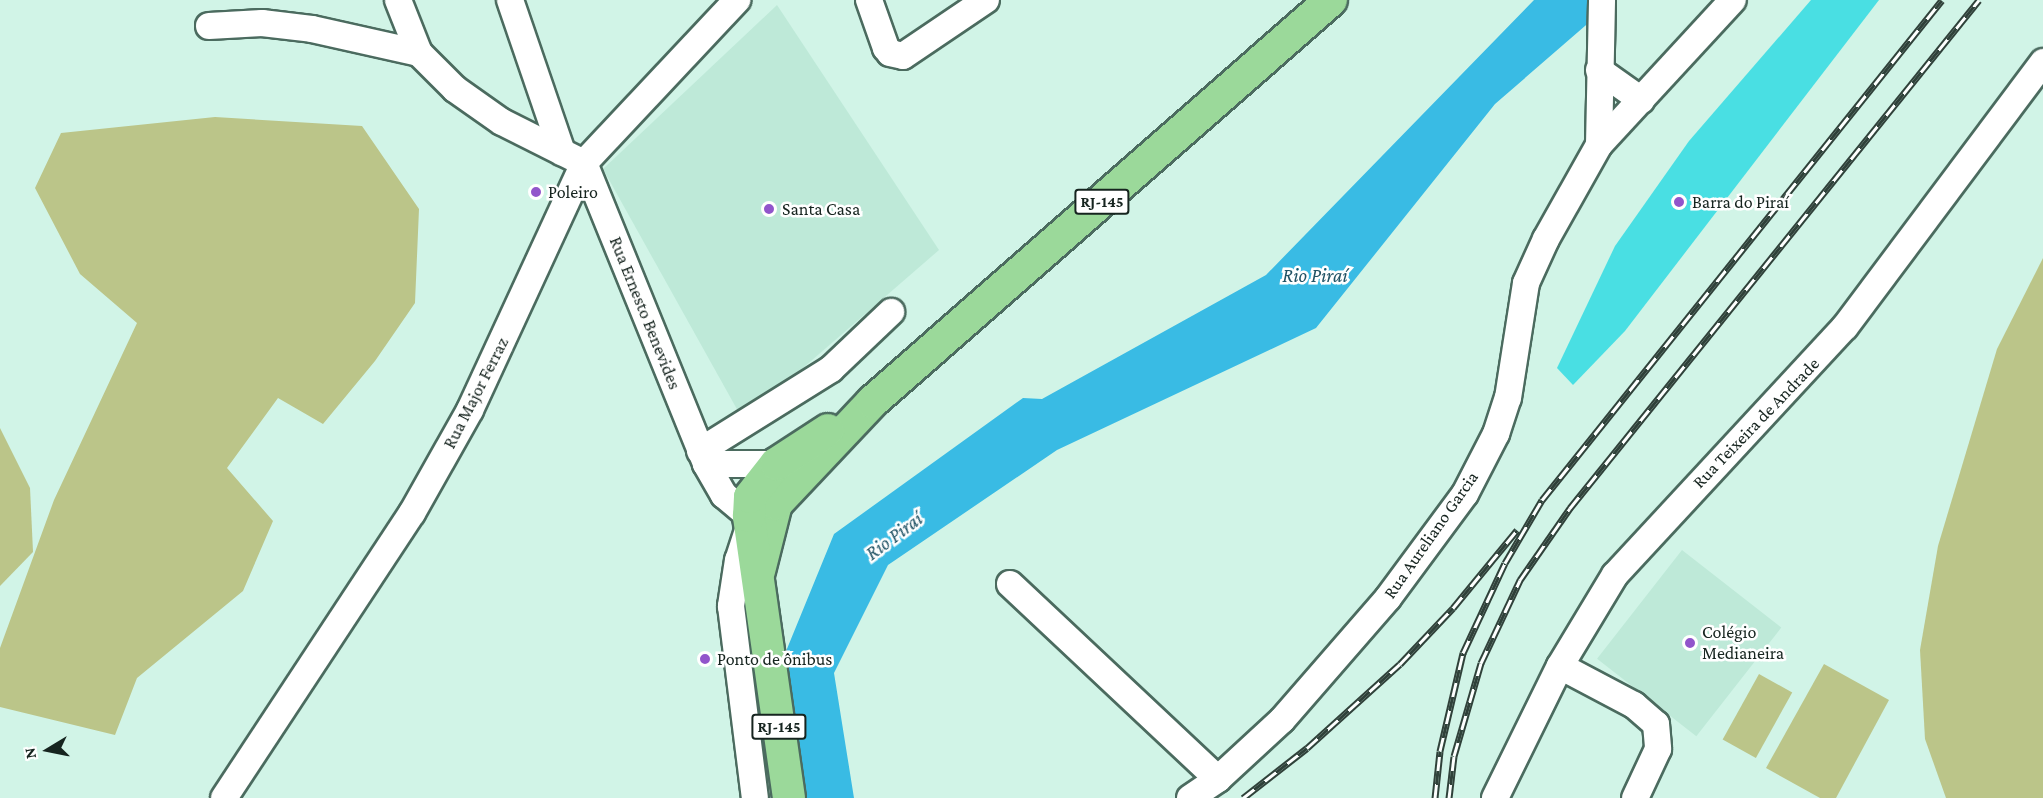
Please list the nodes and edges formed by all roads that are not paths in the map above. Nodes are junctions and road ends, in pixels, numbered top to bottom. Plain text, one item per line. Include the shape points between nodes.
1 (398, 0) edge
2 (510, 0) edge
3 (737, 0) edge
4 (869, 0) edge
5 (986, 0) edge
6 (1331, 0) edge
7 (1602, 0) edge
8 (1733, 0) edge
9 (209, 26) dead end
10 (419, 53) junction
11 (2043, 62) edge
12 (1600, 67) junction
13 (1641, 100) junction
14 (1599, 145) junction
15 (573, 157) junction
16 (891, 312) dead end
17 (703, 457) junction
18 (785, 472) junction
19 (756, 520) junction
20 (1010, 584) dead end
21 (1560, 666) junction
22 (1218, 779) junction
23 (224, 798) edge
24 (755, 798) edge
25 (789, 798) edge
26 (1190, 798) edge
27 (1495, 798) edge
28 (1635, 798) edge

1 - 10 street
2 - 15 street, Rua Ernesto Benevides
3 - 15 street, Rua Major Ferraz
4 - 5 street via 886,48 903,56
6 - 18 main road, RJ-145 via 872,402
7 - 12 street
8 - 13 street, Rua Aureliano Garcia
9 - 10 street via 262,24 312,29
10 - 15 street via 455,89 502,122
11 - 21 street, Rua Teixeira de Andrade via 1845,327 1615,575
12 - 13 street
12 - 14 street
13 - 14 street, Rua Aureliano Garcia
14 - 22 street, Rua Aureliano Garcia via 1526,283 1508,398 1496,434 1465,494 1380,607 1281,720
15 - 17 street, Rua Ernesto Benevides
15 - 23 street, Rua Major Ferraz via 465,420 412,513
16 - 17 street via 831,369
17 - 18 street
17 - 19 street, Rua Ernesto Benevides via 724,495
18 - 19 main road, RJ-145 via 750,497
19 - 24 street via 738,560 731,606
19 - 25 main road, RJ-145
20 - 22 street
21 - 27 street, Rua Teixeira de Andrade
21 - 28 street via 1634,705 1656,724 1658,749
22 - 26 street, Rua Aureliano Garcia

